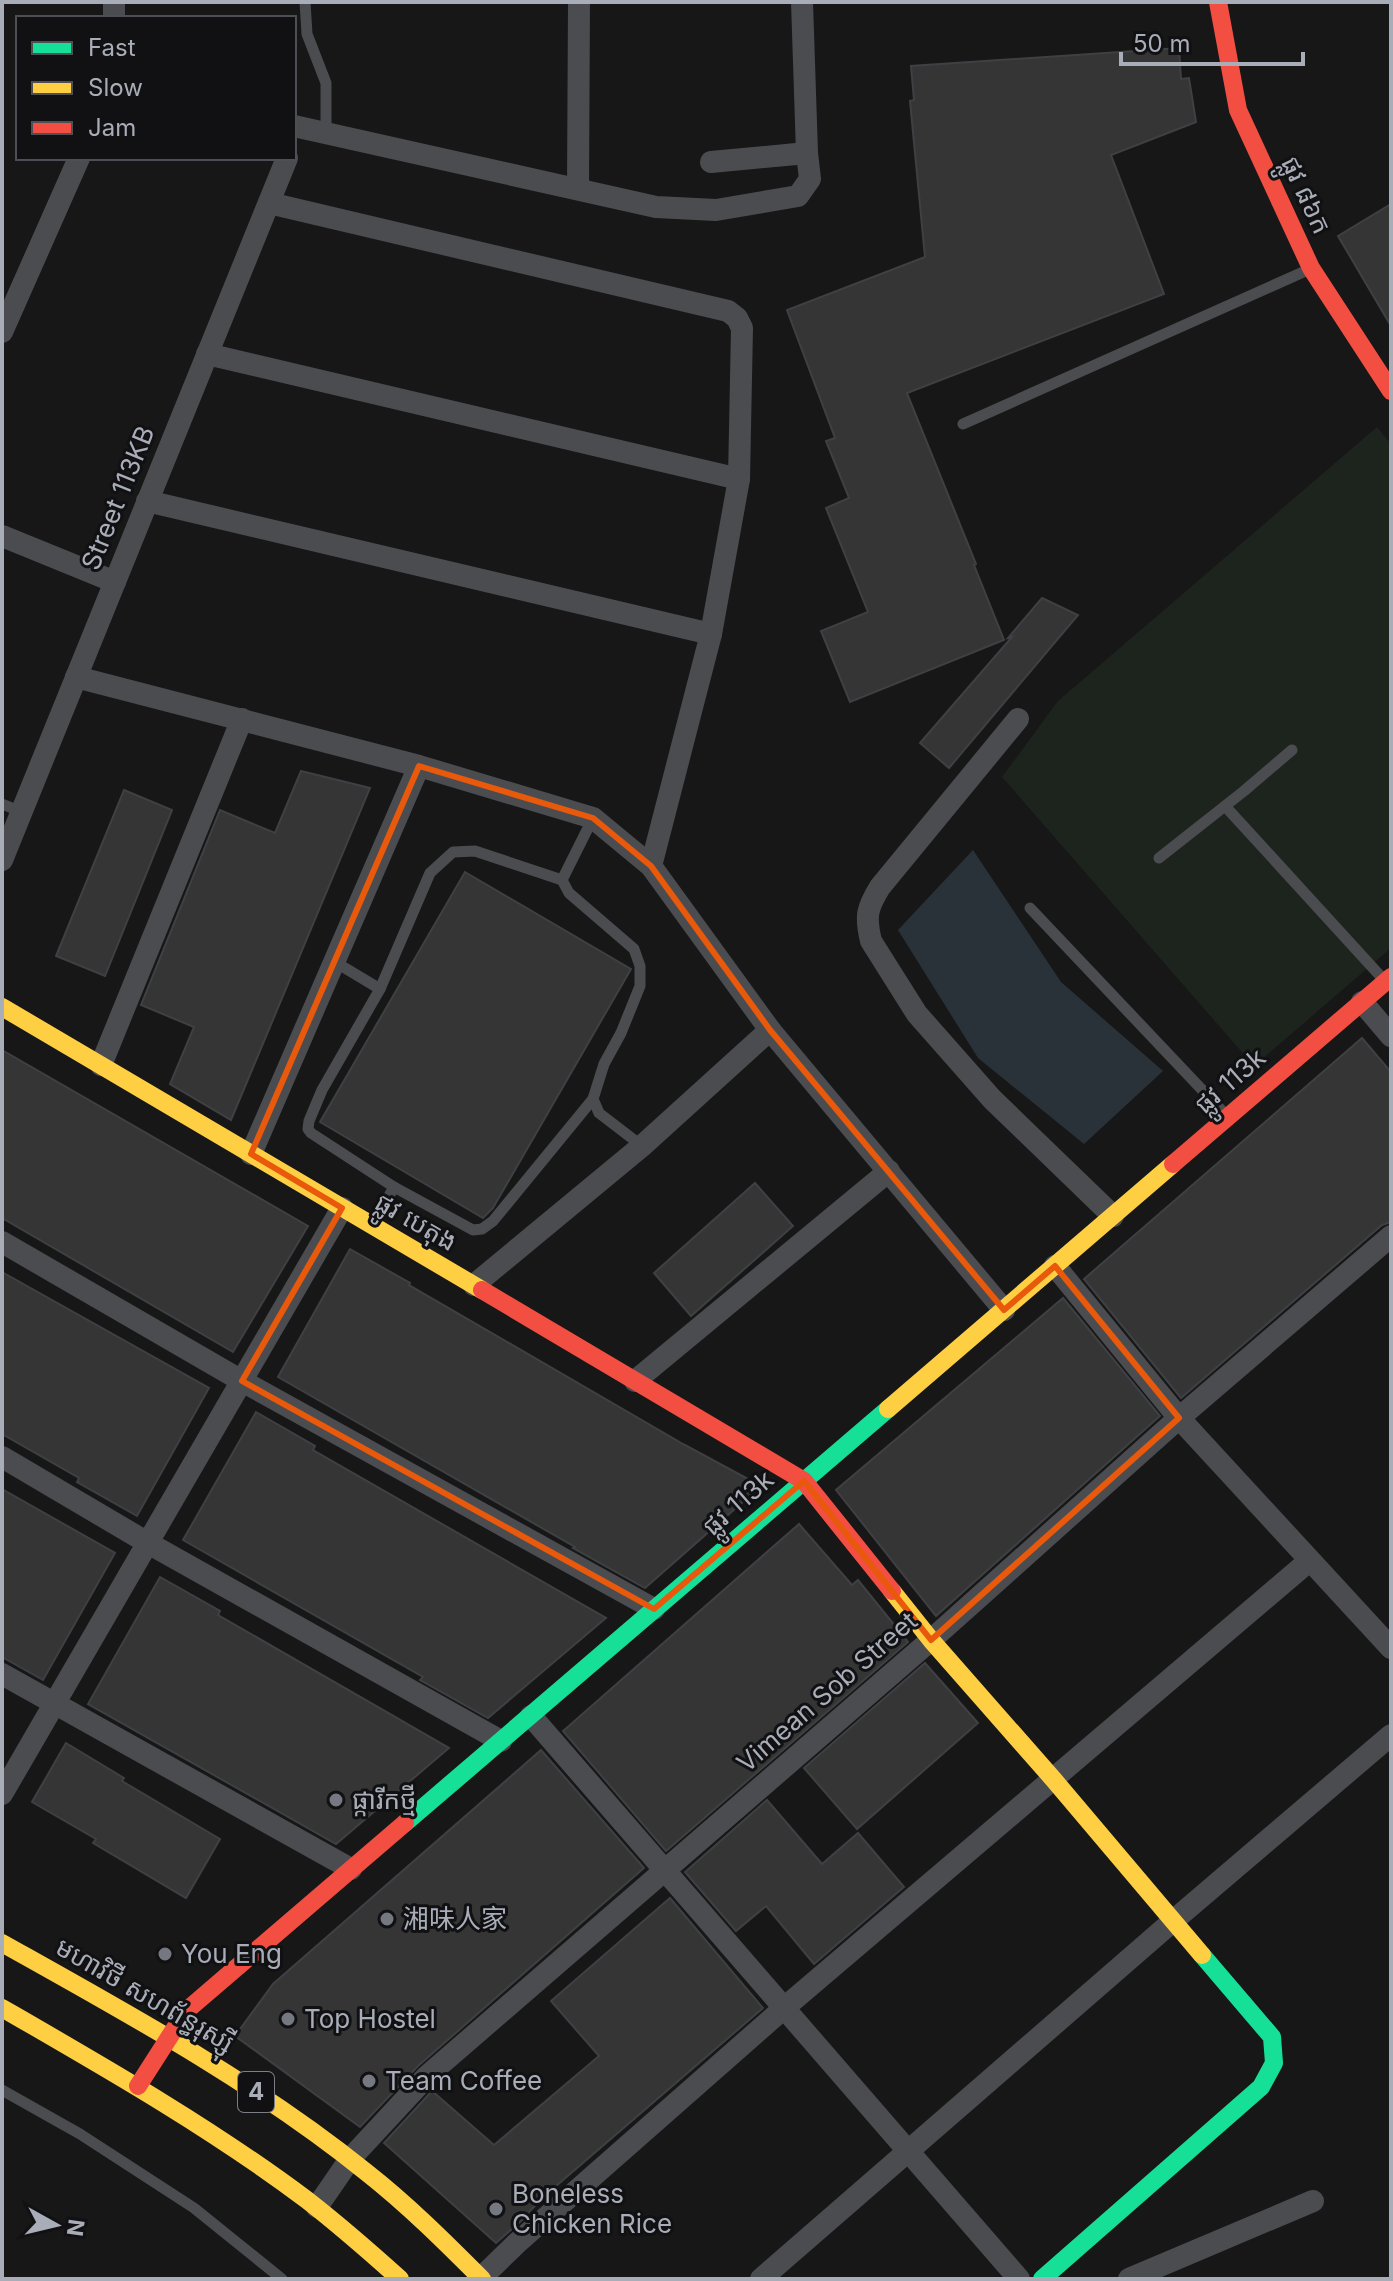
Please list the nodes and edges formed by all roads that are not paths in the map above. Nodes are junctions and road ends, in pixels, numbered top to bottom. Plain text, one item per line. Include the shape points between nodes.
1 (305, 2) edge
2 (579, 2) edge
3 (802, 2) edge
4 (1218, 2) edge
5 (296, 131) edge
6 (326, 132) junction
7 (807, 153) junction
8 (78, 160) edge
9 (286, 160) edge
10 (711, 162) dead end
11 (578, 188) junction
12 (269, 203) junction
13 (1311, 268) junction
14 (2, 332) edge
15 (207, 354) junction
16 (1391, 391) edge
17 (963, 424) dead end
18 (739, 479) junction
19 (147, 501) junction
20 (2, 536) edge
21 (115, 582) junction
22 (711, 634) junction
23 (76, 677) junction
24 (242, 719) junction
25 (1018, 719) dead end
26 (1292, 750) dead end
27 (419, 766) junction
28 (1225, 806) junction
29 (12, 808) edge
30 (593, 818) junction
31 (1159, 858) dead end
32 (2, 860) edge
33 (651, 866) junction
34 (562, 880) junction
35 (1030, 908) dead end
36 (335, 962) junction
37 (1388, 980) edge
38 (380, 989) junction
39 (1362, 1002) junction
40 (2, 1007) edge
41 (770, 1030) junction
42 (1391, 1036) edge
43 (101, 1065) junction
44 (593, 1099) junction
45 (1228, 1117) junction
46 (642, 1146) junction
47 (251, 1154) junction
48 (889, 1171) junction
49 (394, 1187) junction
50 (342, 1208) junction
51 (1113, 1216) junction
52 (372, 1226) junction
53 (1391, 1236) edge
54 (2, 1242) edge
55 (1055, 1266) junction
56 (474, 1285) junction
57 (1004, 1310) junction
58 (242, 1381) junction
59 (635, 1381) junction
60 (1179, 1418) junction
61 (2, 1457) edge
62 (804, 1481) junction
63 (148, 1543) junction
64 (1309, 1561) junction
65 (654, 1609) junction
66 (931, 1640) junction
67 (1391, 1648) edge
68 (2, 1674) edge
69 (55, 1704) junction
70 (531, 1716) junction
71 (1391, 1735) edge
72 (501, 1741) junction
73 (1054, 1780) junction
74 (2, 1794) edge
75 (665, 1868) junction
76 (351, 1869) junction
77 (1173, 1921) junction
78 (2, 1943) edge
79 (2, 2008) edge
80 (784, 2008) junction
81 (169, 2038) junction
82 (138, 2086) junction
83 (2, 2090) edge
84 (908, 2151) junction
85 (350, 2159) junction
86 (1313, 2201) dead end
87 (317, 2207) junction
88 (482, 2278) edge
89 (282, 2279) edge
90 (400, 2279) edge
91 (761, 2279) edge
92 (1019, 2279) edge
93 (1042, 2279) edge
94 (1129, 2279) edge

1 - 6 lane via 307,34 326,83
2 - 11 street
3 - 7 street
4 - 13 main road, ផ្លូវ ៨៦ក via 1238,110
5 - 6 street
6 - 11 street
7 - 10 street
7 - 11 street via 810,179 798,196 778,201 716,210 656,207
8 - 14 street
9 - 12 street, Street 113KB
12 - 15 street, Street 113KB
12 - 18 street via 728,311 742,328
13 - 16 main road, ផ្លូវ ៨៦ក
13 - 17 lane
15 - 18 street
15 - 19 street, Street 113KB
18 - 22 street
19 - 21 street, Street 113KB
19 - 22 street
20 - 21 street
21 - 23 street, Street 113KB
22 - 33 street
23 - 24 street
23 - 29 street, Street 113KB
24 - 27 street
24 - 43 street
25 - 51 street via 880,887 869,905 867,928 917,1014 992,1099
26 - 28 lane
27 - 30 street
27 - 36 street
28 - 31 lane
28 - 37 lane
29 - 32 street, Street 113KB
30 - 33 street
30 - 34 lane
33 - 41 street
34 - 38 lane via 475,851 453,852 430,873
34 - 44 lane via 569,893 634,949 640,966 640,986
35 - 45 lane
36 - 38 lane
36 - 47 street
37 - 39 main road, ផ្លូវ 113k
38 - 49 lane via 322,1090 308,1129
39 - 42 street
39 - 45 main road, ផ្លូវ 113k
40 - 43 main road, ផ្លូវ បេតុង
41 - 46 street
41 - 48 street
43 - 47 main road, ផ្លូវ បេតុង
44 - 46 lane via 599,1113
44 - 49 lane via 482,1229 467,1228
45 - 51 main road, ផ្លូវ 113k
46 - 56 street
47 - 50 main road, ផ្លូវ បេតុង
48 - 57 street
48 - 59 street
49 - 52 lane
50 - 52 main road, ផ្លូវ បេតុង
50 - 58 street
51 - 55 main road, ផ្លូវ 113k
52 - 56 main road, ផ្លូវ បេតុង
53 - 60 street, Vimean Sob Street
54 - 58 street
55 - 57 main road, ផ្លូវ 113k
55 - 60 street
56 - 59 main road, ផ្លូវ បេតុង
57 - 62 main road, ផ្លូវ 113k
58 - 63 street
58 - 65 street
59 - 62 main road, ផ្លូវ បេតុង
60 - 64 street
60 - 66 street, Vimean Sob Street
61 - 63 street
62 - 65 main road, ផ្លូវ 113k
62 - 66 main road
63 - 69 street
63 - 72 street
64 - 67 street
64 - 73 street
65 - 70 main road, ផ្លូវ 113k
66 - 73 main road
66 - 75 street, Vimean Sob Street
68 - 69 street
69 - 74 street
69 - 76 street
70 - 72 main road, ផ្លូវ 113k
70 - 75 street
71 - 77 street
72 - 76 main road, ផ្លូវ 113k
73 - 77 main road
73 - 80 street
75 - 80 street
75 - 85 street, Vimean Sob Street via 427,2076
76 - 81 main road, ផ្លូវ 113k via 186,2011
77 - 84 street
77 - 93 main road via 1272,2037 1274,2063 1261,2087
78 - 81 main road, មហាវិថី សហព័ន្ធរុស្ស៊ី / 4
79 - 82 main road, 4
80 - 84 street
80 - 88 street
81 - 82 main road, ផ្លូវ 113k
81 - 85 main road, មហាវិថី សហព័ន្ធរុស្ស៊ី / 4
82 - 87 main road, 4
83 - 89 lane via 194,2208
84 - 91 street
84 - 92 street
85 - 87 street, Vimean Sob Street
85 - 88 main road, មហាវិថី សហព័ន្ធរុស្ស៊ី / 4
86 - 94 street
87 - 90 main road, 4

